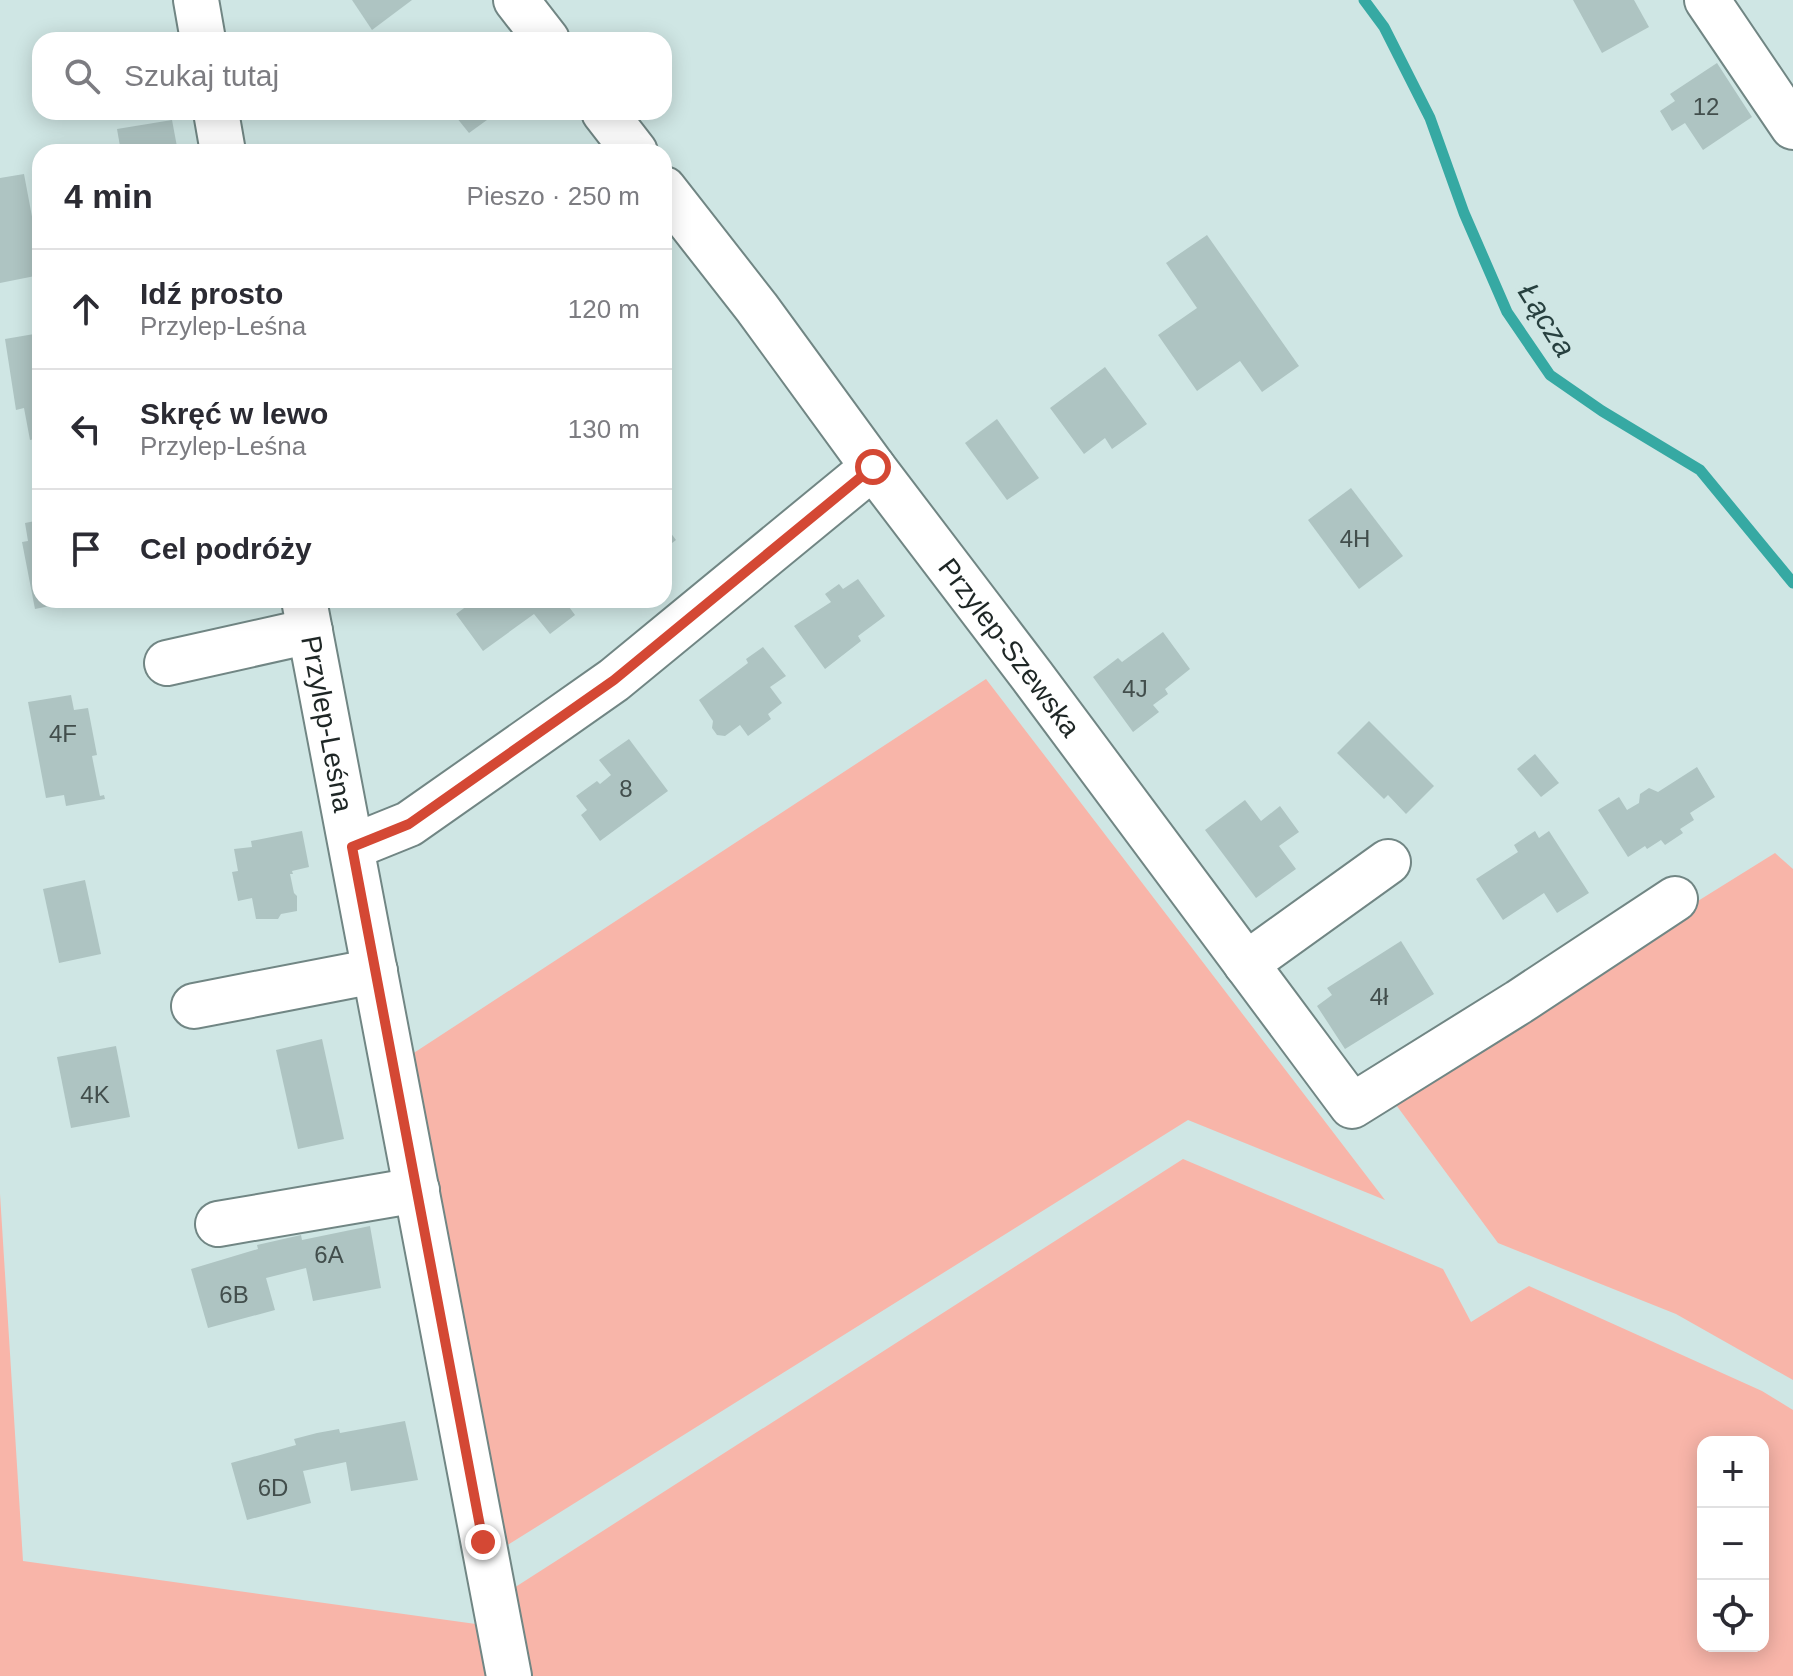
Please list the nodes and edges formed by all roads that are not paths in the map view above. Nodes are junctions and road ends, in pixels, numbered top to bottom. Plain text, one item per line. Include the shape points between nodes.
1 (196, 0) edge
2 (516, 0) edge
3 (1707, 0) edge
4 (202, 32) edge
5 (541, 32) edge
6 (1785, 99) edge
7 (217, 120) edge
8 (610, 120) edge
9 (222, 144) edge
10 (629, 144) edge
11 (672, 199) edge
12 (873, 467) junction
13 (307, 616) edge
14 (167, 663) dead end
15 (352, 847) junction
16 (1388, 862) dead end
17 (1675, 899) dead end
18 (1246, 964) junction
19 (375, 971) junction
20 (194, 1006) dead end
21 (417, 1190) junction
22 (218, 1224) dead end
23 (509, 1676) edge

1 - 4 street
2 - 5 street
3 - 6 street
7 - 9 street
8 - 10 street
11 - 12 street, Przylep-Szewska
12 - 15 street, Przylep-Leśna via 614,680 409,824
12 - 18 street, Przylep-Szewska
13 - 14 street
13 - 15 street, Przylep-Leśna
15 - 19 street, Przylep-Leśna
16 - 18 street
17 - 18 street, Przylep-Szewska via 1352,1106
19 - 20 street
19 - 21 street, Przylep-Leśna
21 - 22 street
21 - 23 street, Przylep-Leśna

